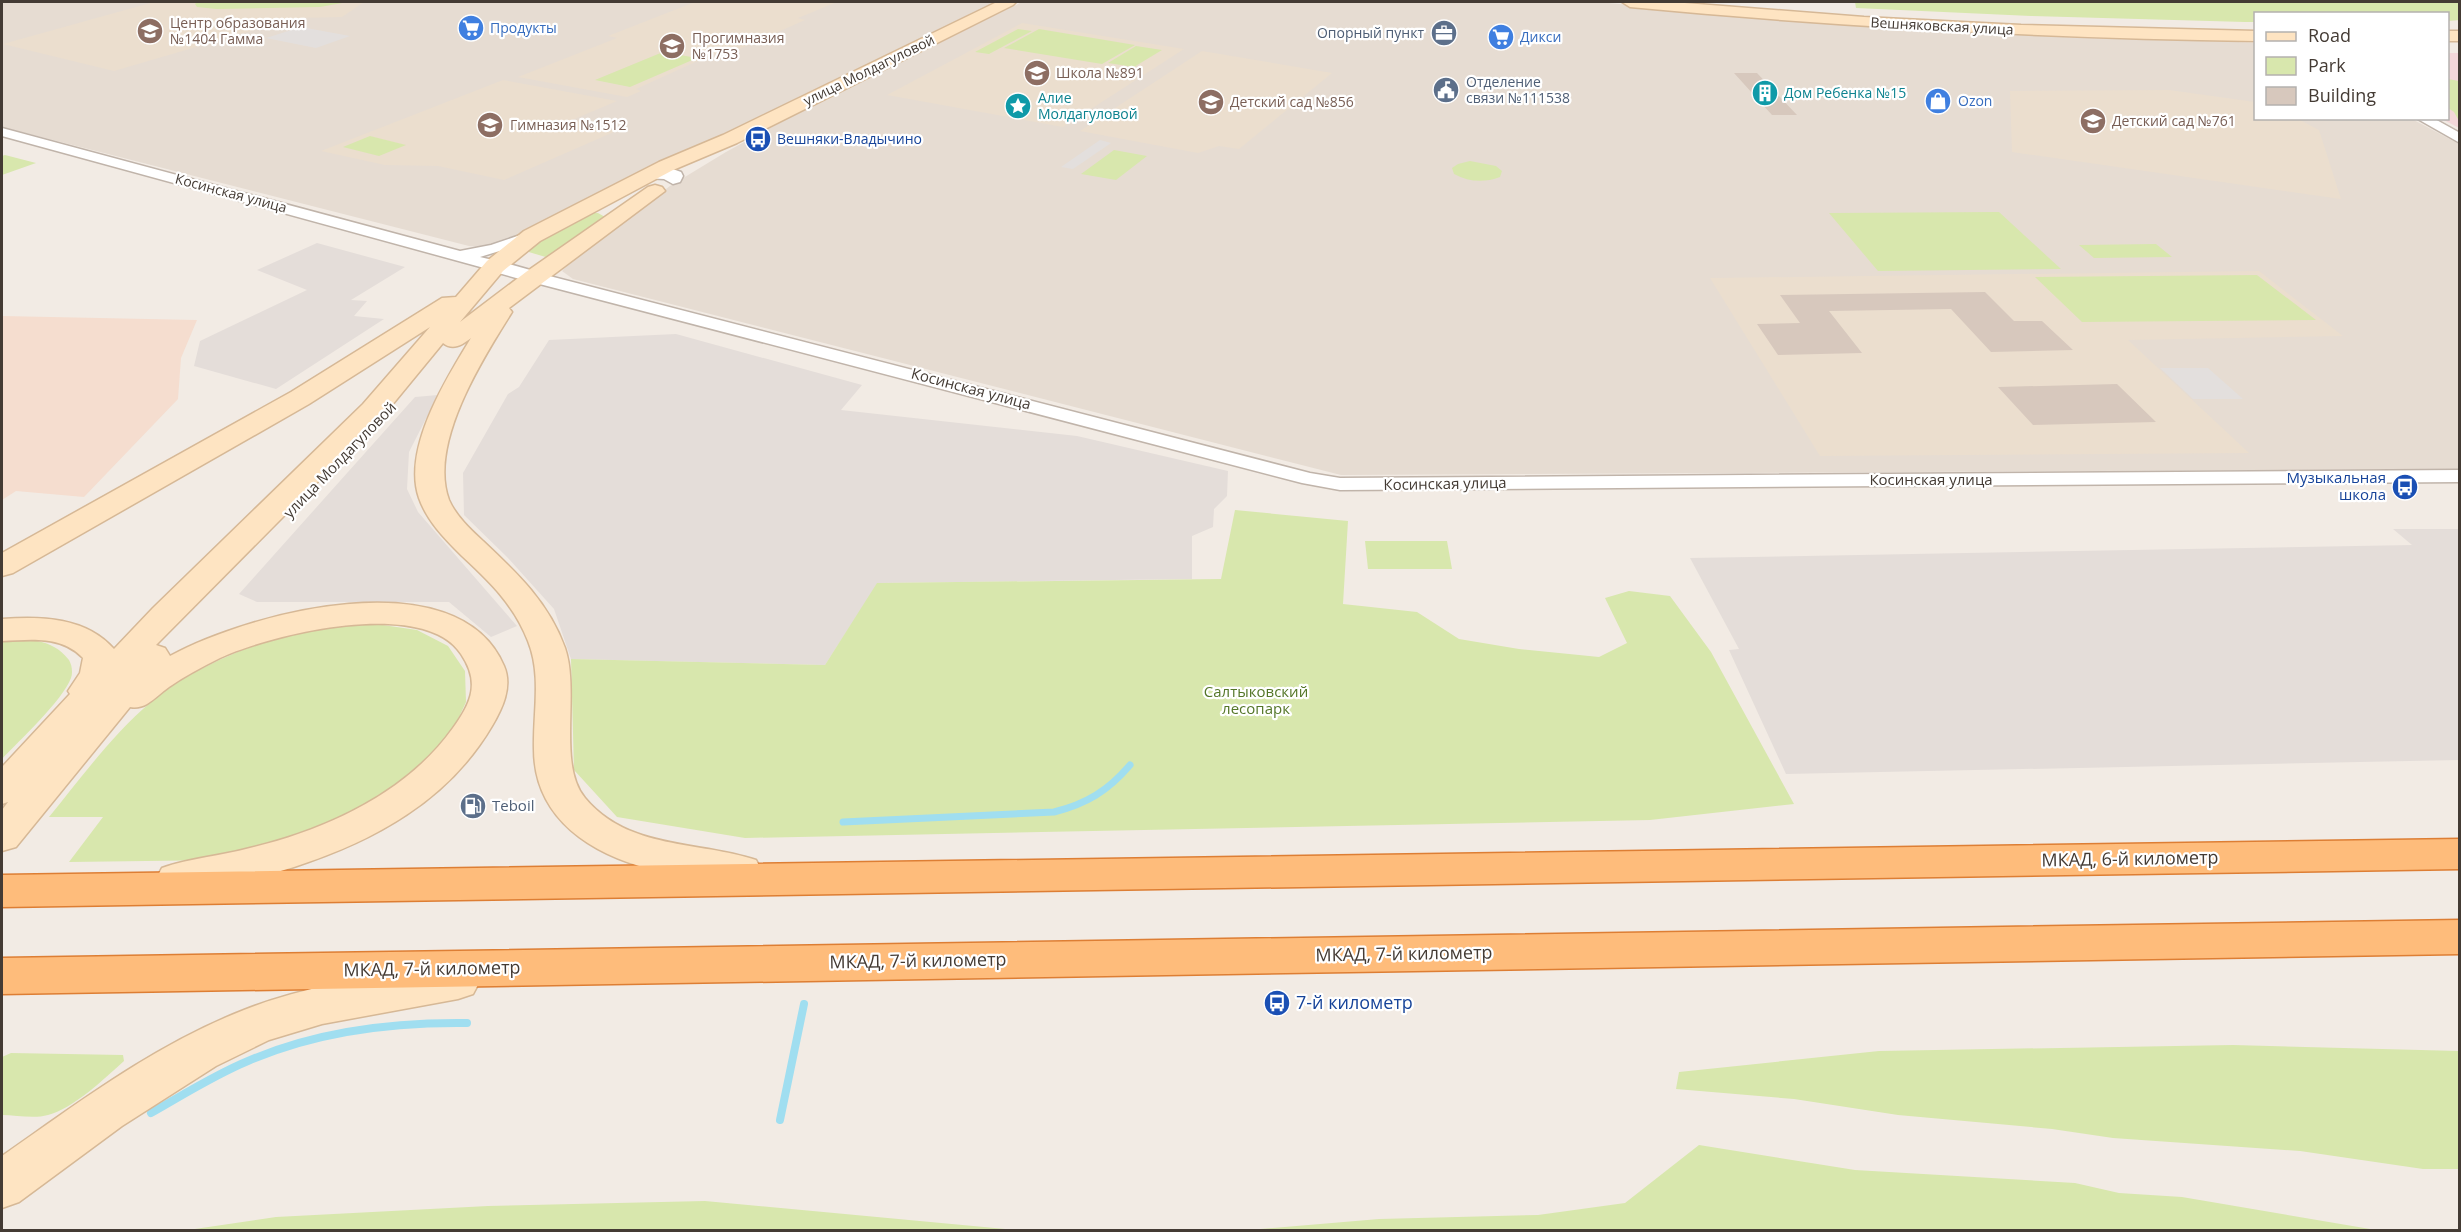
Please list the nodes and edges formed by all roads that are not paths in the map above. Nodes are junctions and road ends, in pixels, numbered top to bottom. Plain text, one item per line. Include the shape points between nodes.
1 (1008, 2) edge
2 (1630, 2) edge
3 (1685, 2) edge
4 (2254, 30) edge
5 (2196, 33) junction
6 (2254, 36) edge
7 (2426, 120) edge
8 (2, 132) edge
9 (730, 139) junction
10 (2460, 139) edge
11 (652, 174) junction
12 (674, 178) junction
13 (532, 236) junction
14 (460, 256) junction
15 (507, 279) junction
16 (2460, 477) edge
17 (2, 566) edge
18 (2, 630) edge
19 (77, 726) junction
20 (7, 814) edge
21 (2460, 854) edge
22 (795, 879) junction
23 (110, 889) junction
24 (2, 891) edge
25 (2460, 938) edge
26 (577, 967) junction
27 (2, 976) edge
28 (2, 1185) edge

1 - 9 main road, улица Молдагуловой
2 - 5 main road, Вешняковская улица via 1856,21
3 - 5 main road, Вешняковская улица via 1898,18
4 - 5 main road, Вешняковская улица
5 - 6 main road, Вешняковская улица
7 - 10 street
8 - 14 street, Косинская улица
9 - 11 main road, улица Молдагуловой
9 - 12 main road, улица Молдагуловой
11 - 12 street via 667,173
11 - 13 main road, улица Молдагуловой
12 - 15 main road, улица Молдагуловой
13 - 14 street, Косинская улица
13 - 15 main road, улица Молдагуловой
14 - 15 street, Косинская улица
15 - 16 street, Косинская улица via 681,313 1340,484
15 - 17 main road
15 - 19 main road, улица Молдагуловой via 475,322 444,348 153,656
15 - 22 main road via 486,333 436,434 429,468 432,495 443,516 522,597 543,635 555,674 552,749 554,778 563,799 586,824 617,842 674,861
18 - 19 main road via 36,628 68,632 91,643 101,656
19 - 20 main road, улица Молдагуловой
19 - 23 main road via 221,645 321,618 373,613 419,615 450,626 472,643 488,666 490,693 475,726 448,762 397,802 350,830 301,851 227,871
21 - 22 highway, МКАД, 6-й километр
22 - 23 highway
23 - 24 highway
25 - 26 highway, МКАД, 7-й километр
26 - 27 highway, МКАД, 7-й километр
26 - 28 main road via 432,984 322,1005 258,1024 200,1052 105,1111

